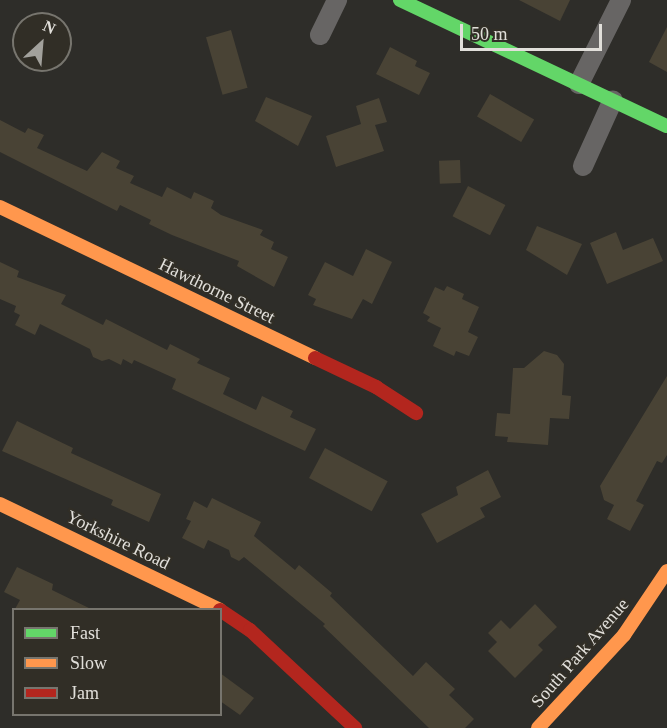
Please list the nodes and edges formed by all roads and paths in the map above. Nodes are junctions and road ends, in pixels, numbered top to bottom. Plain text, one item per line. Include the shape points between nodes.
1 (337, 0) edge
2 (400, 0) edge
3 (621, 0) edge
4 (320, 35) dead end
5 (579, 84) junction
6 (613, 100) junction
7 (667, 126) edge
8 (583, 166) dead end
9 (0, 207) edge
10 (416, 413) dead end
11 (0, 504) edge
12 (667, 570) edge
13 (216, 608) edge
14 (222, 611) edge
15 (355, 728) edge
16 (538, 728) edge

1 - 4 street
2 - 5 street
3 - 5 street
5 - 6 street
6 - 7 street
6 - 8 street
9 - 10 street, Hawthorne Street via 376,387
11 - 13 street, Yorkshire Road
12 - 16 street, South Park Avenue via 624,635
14 - 15 street, Yorkshire Road via 250,630

